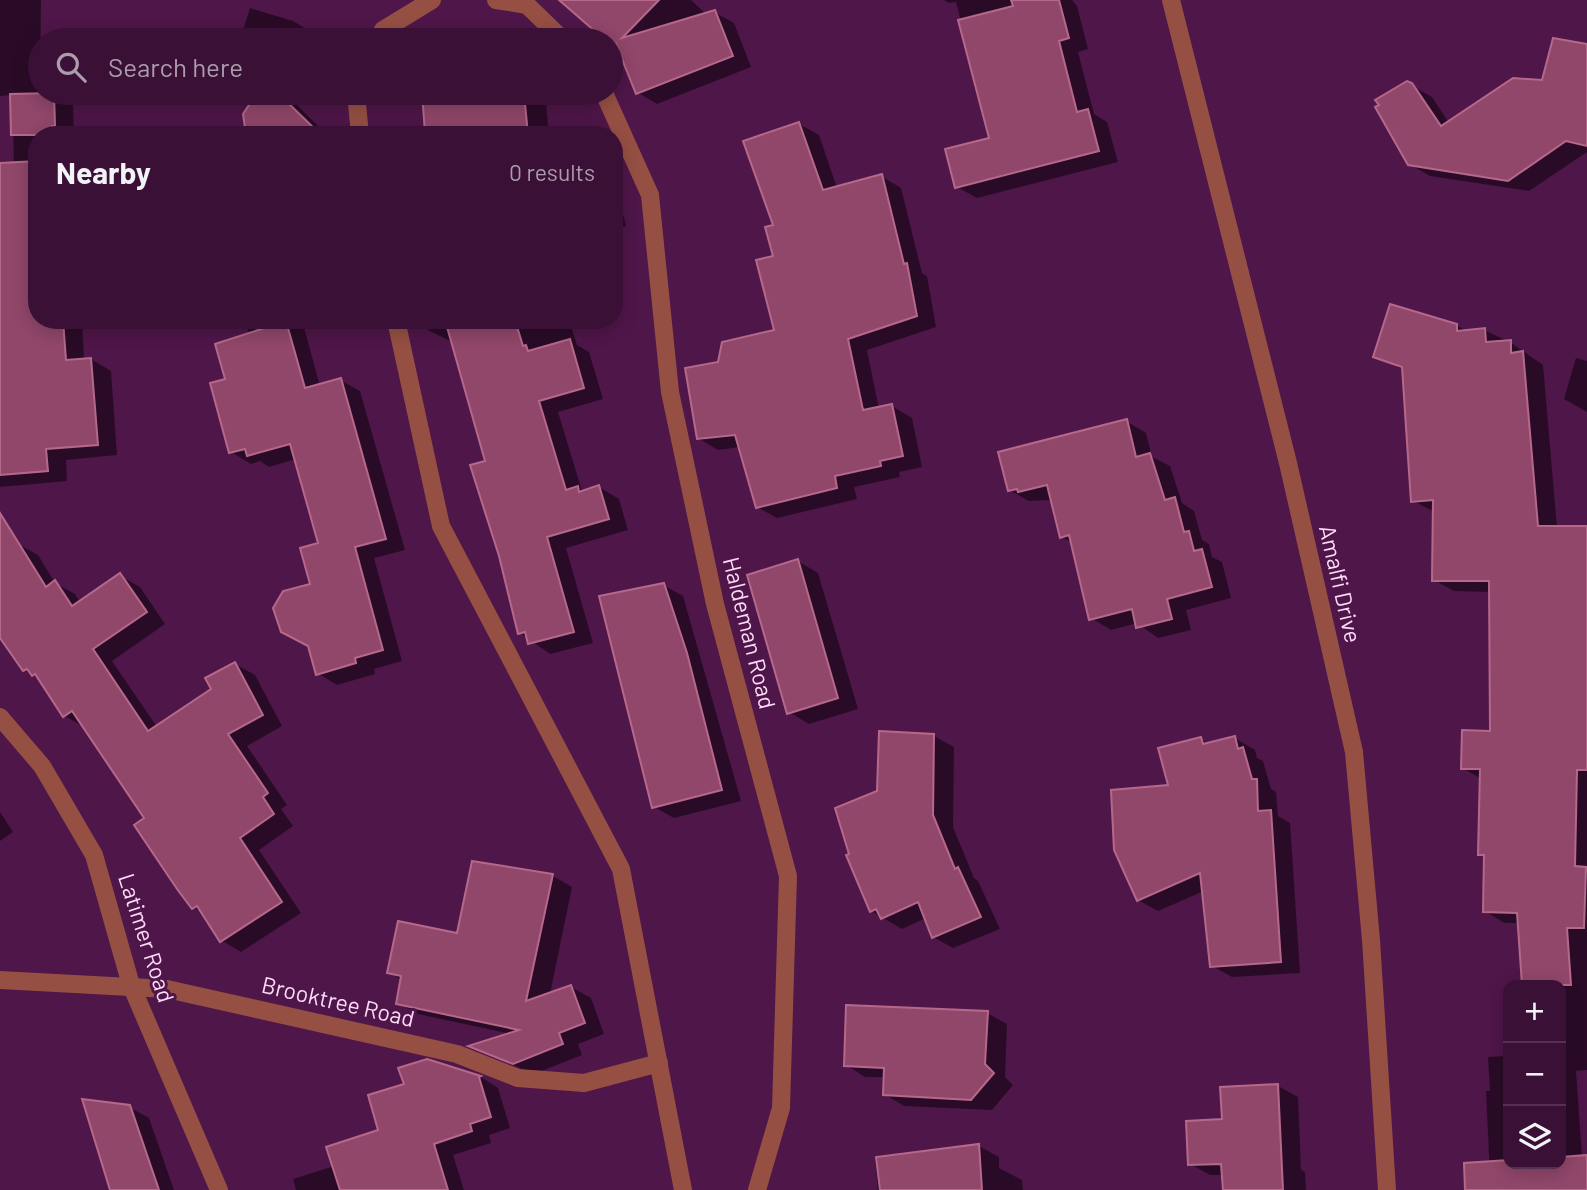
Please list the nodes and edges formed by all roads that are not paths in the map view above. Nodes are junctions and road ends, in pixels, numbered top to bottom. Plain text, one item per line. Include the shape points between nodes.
1 (432, 0) edge
2 (496, 0) edge
3 (1171, 0) edge
4 (386, 28) edge
5 (551, 28) edge
6 (357, 105) edge
7 (609, 105) edge
8 (359, 126) edge
9 (619, 126) edge
10 (623, 135) edge
11 (398, 329) edge
12 (0, 717) edge
13 (0, 980) edge
14 (131, 985) junction
15 (659, 1063) junction
16 (219, 1190) edge
17 (683, 1190) edge
18 (757, 1190) edge
19 (1387, 1190) edge

1 - 4 street
2 - 5 street via 527,5
3 - 19 street, Amalfi Drive via 1288,463 1354,752
6 - 8 street
7 - 9 street, Haldeman Road
10 - 18 street, Haldeman Road via 650,195 670,392 715,604 788,876 781,1108
11 - 15 street via 441,526 621,869
12 - 14 street, Latimer Road via 42,766 94,855
13 - 14 street, Brooktree Road
14 - 15 street, Brooktree Road via 167,989 457,1054 517,1078 584,1083
14 - 16 street, Latimer Road
15 - 17 street

